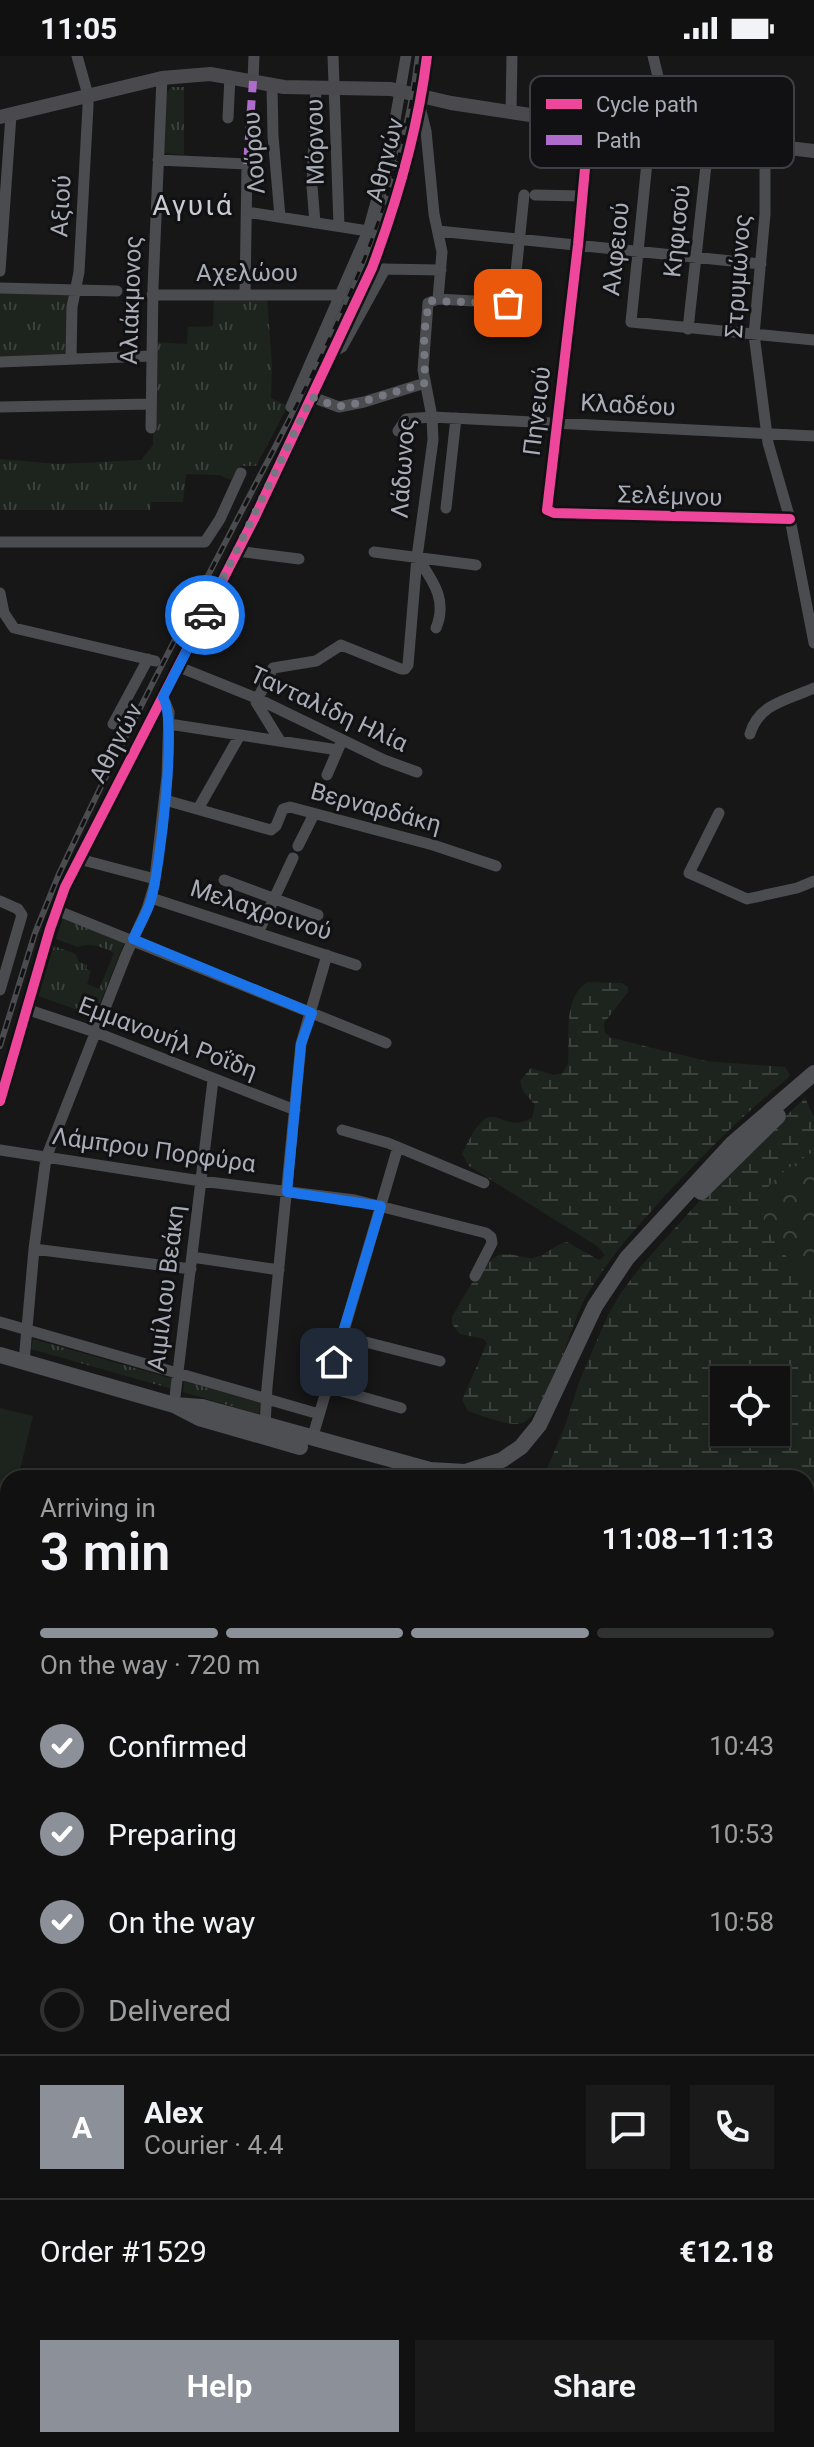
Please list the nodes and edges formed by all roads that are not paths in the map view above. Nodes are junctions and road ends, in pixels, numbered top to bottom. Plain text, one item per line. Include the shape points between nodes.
1 (77, 56) edge
2 (254, 56) edge
3 (333, 56) edge
4 (406, 56) edge
5 (427, 56) edge
6 (512, 56) edge
7 (653, 56) edge
8 (230, 76) junction
9 (658, 76) edge
10 (162, 78) junction
11 (253, 81) junction
12 (272, 85) junction
13 (335, 86) junction
14 (316, 88) junction
15 (400, 90) junction
16 (88, 95) junction
17 (421, 102) junction
18 (511, 112) junction
19 (530, 115) edge
20 (5, 116) edge
21 (228, 118) dead end
22 (794, 149) edge
23 (814, 151) edge
24 (158, 160) junction
25 (585, 168) edge
26 (646, 168) edge
27 (706, 168) edge
28 (765, 168) edge
29 (582, 196) junction
30 (247, 212) junction
31 (280, 217) junction
32 (315, 223) junction
33 (339, 226) junction
34 (368, 231) junction
35 (438, 231) junction
36 (520, 239) junction
37 (578, 245) junction
38 (638, 251) junction
39 (697, 258) junction
40 (761, 264) junction
41 (379, 269) junction
42 (441, 270) junction
43 (0, 271) edge
44 (0, 288) edge
45 (75, 290) junction
46 (117, 291) dead end
47 (152, 295) junction
48 (245, 295) junction
49 (342, 295) junction
50 (438, 299) junction
51 (688, 329) junction
52 (754, 335) junction
53 (814, 340) edge
54 (151, 356) junction
55 (71, 359) junction
56 (0, 362) edge
57 (425, 383) junction
58 (312, 397) junction
59 (151, 404) junction
60 (0, 407) edge
61 (291, 407) dead end
62 (432, 417) junction
63 (456, 418) junction
64 (556, 423) junction
65 (151, 428) dead end
66 (398, 431) dead end
67 (766, 433) junction
68 (814, 436) edge
69 (241, 473) dead end
70 (446, 508) dead end
71 (549, 511) joint
72 (790, 519) junction
73 (0, 542) edge
74 (237, 551) junction
75 (374, 552) dead end
76 (417, 557) junction
77 (299, 559) dead end
78 (476, 565) dead end
79 (0, 593) edge
80 (436, 628) dead end
81 (814, 643) edge
82 (179, 667) junction
83 (814, 688) edge
84 (163, 697) junction
85 (256, 698) junction
86 (113, 724) dead end
87 (169, 724) junction
88 (750, 734) dead end
89 (240, 735) junction
90 (280, 741) junction
91 (340, 745) junction
92 (417, 772) dead end
93 (327, 775) dead end
94 (165, 800) junction
95 (198, 809) junction
96 (719, 813) dead end
97 (314, 814) junction
98 (298, 846) dead end
99 (293, 858) dead end
100 (79, 859) junction
101 (496, 866) dead end
102 (155, 879) junction
103 (224, 880) dead end
104 (814, 881) edge
105 (151, 898) junction
106 (274, 899) junction
107 (0, 901) edge
108 (56, 910) junction
109 (318, 915) dead end
110 (258, 933) junction
111 (133, 939) junction
112 (327, 955) junction
113 (356, 965) dead end
114 (0, 990) edge
115 (26, 1009) junction
116 (312, 1013) junction
117 (95, 1032) junction
118 (386, 1043) dead end
119 (814, 1073) edge
120 (213, 1080) junction
121 (814, 1085) edge
122 (0, 1101) edge
123 (295, 1110) junction
124 (342, 1130) dead end
125 (398, 1147) junction
126 (0, 1150) edge
127 (47, 1156) junction
128 (201, 1181) junction
129 (484, 1183) dead end
130 (287, 1192) junction
131 (381, 1206) junction
132 (34, 1249) junction
133 (191, 1263) junction
134 (279, 1270) junction
135 (475, 1276) dead end
136 (0, 1322) edge
137 (26, 1330) junction
138 (342, 1336) junction
139 (0, 1355) edge
140 (440, 1361) dead end
141 (24, 1362) junction
142 (178, 1374) junction
143 (327, 1387) junction
144 (266, 1399) junction
145 (174, 1405) junction
146 (401, 1408) dead end
147 (319, 1414) junction
148 (265, 1426) junction
149 (312, 1439) junction
150 (388, 1470) edge
151 (434, 1470) edge
152 (464, 1470) edge
153 (503, 1470) edge
154 (0, 2031) edge
155 (0, 2047) edge

1 - 16 street, Αξιού
2 - 11 street
3 - 13 street, Μόρνου
4 - 15 street, Αθηνών
5 - 17 street, Αθηνών
6 - 18 street
7 - 9 street
8 - 10 main road
8 - 11 main road
8 - 21 street
10 - 16 main road
10 - 24 street, Αλιάκμονος
11 - 12 main road
12 - 14 main road
12 - 31 street, Λούρου
13 - 14 main road
13 - 15 main road
13 - 33 street, Μόρνου
14 - 32 street
15 - 17 main road
15 - 34 street, Αθηνών
16 - 20 main road
16 - 45 street, Αξιού
17 - 18 main road
17 - 35 street, Λάδωνος
17 - 41 street, Αθηνών
18 - 19 main road
20 - 43 street
22 - 23 main road
24 - 30 street via 247,164
24 - 47 street, Αλιάκμονος
25 - 29 street, Πηνειού
26 - 38 street, Αλφειού
27 - 39 street, Κηφισού
28 - 40 street, Στρυμώνος
29 - 36 street via 530,195
29 - 37 street, Πηνειού
30 - 31 street
30 - 48 street
31 - 32 street
32 - 33 street
33 - 34 street
34 - 49 street, Αθηνών
35 - 36 street
35 - 42 street, Λάδωνος
36 - 37 street
36 - 50 street via 511,303
37 - 38 street
37 - 64 street, Πηνειού
38 - 39 street
38 - 51 street, Αλφειού via 631,322
39 - 40 street
39 - 51 street, Κηφισού
40 - 52 street, Στρυμώνος
41 - 42 street
41 - 58 street, Αθηνών
42 - 50 street, Λάδωνος
44 - 45 street
45 - 46 street
45 - 55 street, Αξιού
47 - 48 street, Αχελώου
47 - 54 street, Αλιάκμονος
48 - 49 street, Αχελώου
49 - 61 street, Αθηνών
50 - 57 street, Λάδωνος via 427,305
51 - 52 street
52 - 53 street
52 - 67 street, Στρυμώνος
54 - 55 street
54 - 59 street, Αλιάκμονος
55 - 56 street
57 - 58 street via 348,406
57 - 62 street, Λάδωνος
58 - 74 street, Αθηνών
59 - 60 street
59 - 65 street, Αλιάκμονος
62 - 63 street, Κλαδέου
62 - 66 street, Κλαδέου via 406,419
62 - 76 street, Λάδωνος
63 - 64 street, Κλαδέου
63 - 70 street
64 - 67 street, Κλαδέου
64 - 71 street, Πηνειού
67 - 68 street, Κλαδέου
67 - 72 street, Στρυμώνος
69 - 73 street via 205,542
71 - 72 street, Σελέμνου
72 - 81 street, Στρυμώνος
74 - 77 street
74 - 82 street, Αθηνών
75 - 76 street
76 - 78 street
76 - 80 street via 438,591
76 - 85 street, Λάδωνος via 407,668 338,645 311,663 273,668
79 - 86 street, Αθηνών via 6,619 19,630 151,660
82 - 84 street, Αθηνών
82 - 85 street, Τανταλίδη Ηλία
83 - 88 street via 763,711
84 - 87 street
84 - 100 street, Αθηνών
85 - 90 street
85 - 91 street, Τανταλίδη Ηλία
87 - 89 street
87 - 94 street
89 - 90 street
89 - 95 street
90 - 91 street
91 - 92 street, Τανταλίδη Ηλία
91 - 93 street
94 - 95 street, Βερναρδάκη
94 - 102 street
95 - 97 street, Βερναρδάκη via 271,830 285,807
96 - 104 street via 689,873 747,899
97 - 98 street
97 - 101 street, Βερναρδάκη
99 - 106 street
100 - 102 street
100 - 108 street, Αθηνών
102 - 105 street
103 - 106 street
105 - 110 street, Μελαχροινού
105 - 111 street
106 - 109 street
106 - 110 street
107 - 114 street via 22,913
108 - 111 street
108 - 115 street, Αθηνών
110 - 112 street, Μελαχροινού
111 - 116 street
111 - 117 street
112 - 113 street, Μελαχροινού
112 - 116 street
115 - 117 street, Εμμανουήλ Ροΐδη
115 - 122 street, Αθηνών
116 - 118 street
116 - 123 street via 302,1039
117 - 120 street, Εμμανουήλ Ροΐδη
117 - 127 street
119 - 152 main road via 733,1143 627,1258 595,1306 531,1437 484,1468
120 - 123 street, Εμμανουήλ Ροΐδη
120 - 128 street, Αιμίλιου Βεάκη
121 - 153 main road via 737,1155 635,1264 604,1309 543,1437
123 - 130 street
124 - 125 street
125 - 129 street
125 - 131 street
126 - 127 street, Λάμπρου Πορφύρα
127 - 128 street, Λάμπρου Πορφύρα
127 - 132 street
128 - 130 street, Λάμπρου Πορφύρα
128 - 133 street, Αιμίλιου Βεάκη
130 - 131 street, Λάμπρου Πορφύρα
130 - 134 street
131 - 135 street, Λάμπρου Πορφύρα via 490,1235 492,1243
131 - 138 street
132 - 133 street
132 - 137 street
133 - 134 street
133 - 142 street, Αιμίλιου Βεάκη
134 - 144 street
136 - 137 street
137 - 141 street
137 - 142 street
138 - 140 street
138 - 143 street
139 - 141 main road
141 - 145 main road
142 - 144 street
142 - 145 street, Αιμίλιου Βεάκη
143 - 146 street
143 - 147 street
144 - 147 street
144 - 148 street
145 - 148 main road
145 - 150 main road via 199,1418
147 - 149 street
148 - 149 main road
149 - 151 main road
154 - 155 street

